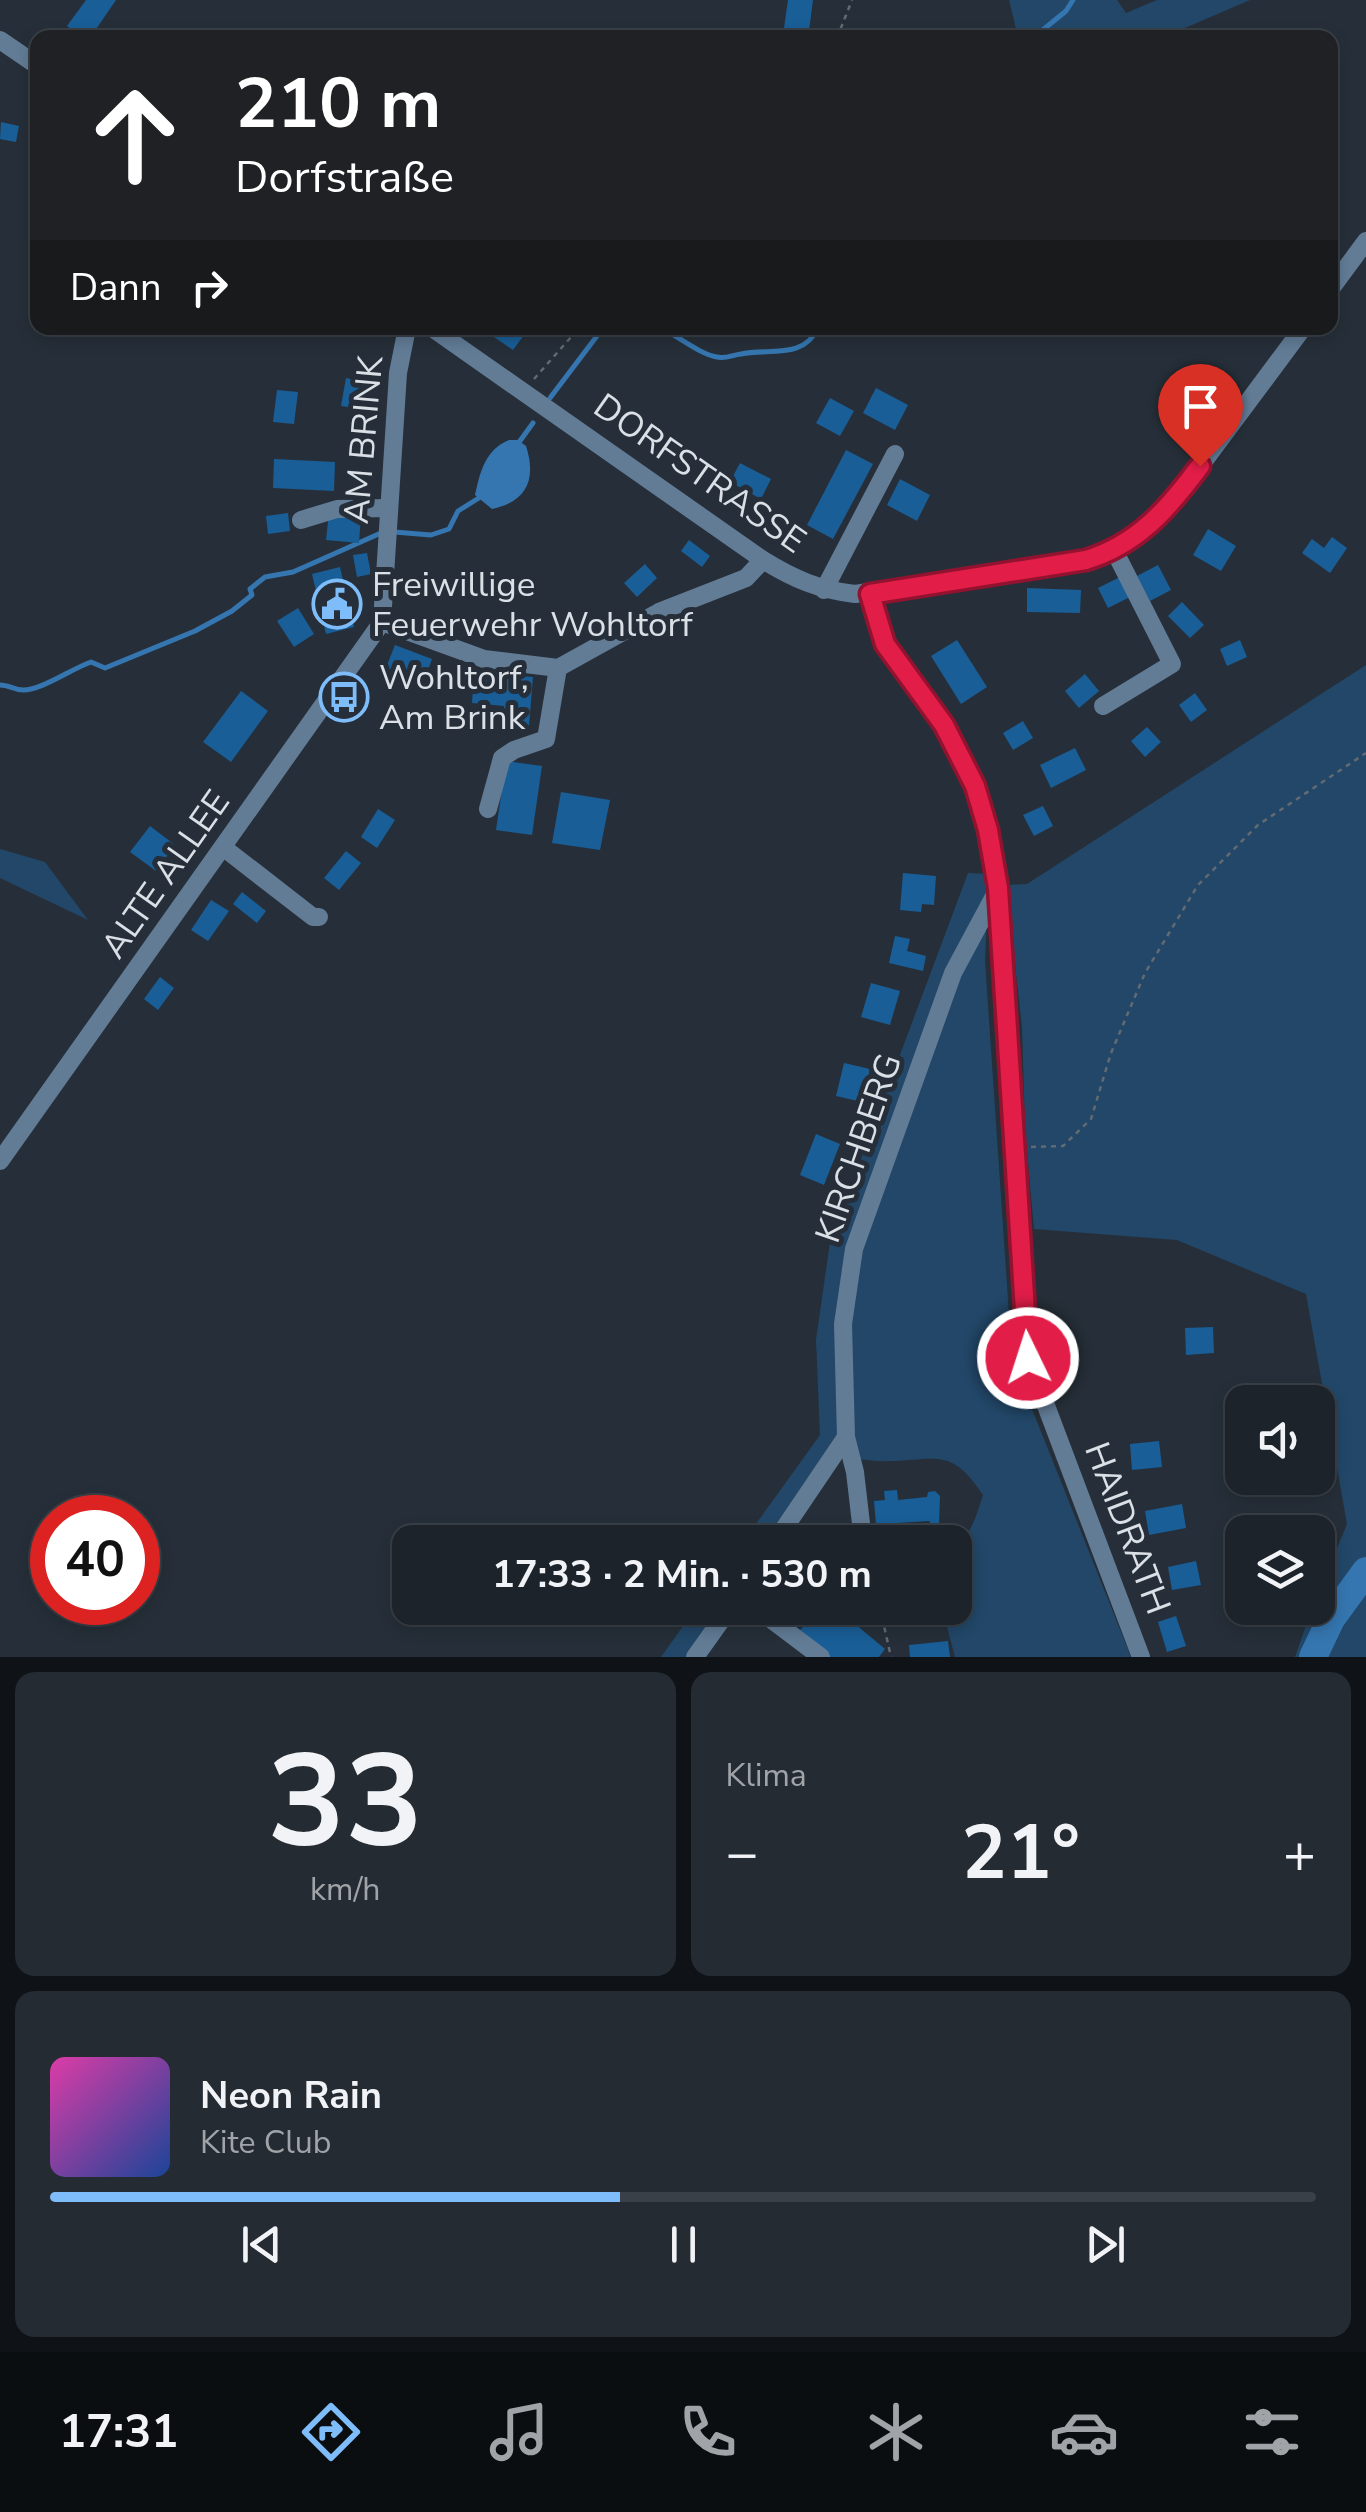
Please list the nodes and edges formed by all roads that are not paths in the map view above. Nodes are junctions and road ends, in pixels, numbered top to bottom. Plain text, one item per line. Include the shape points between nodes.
1 (0, 40) edge
2 (30, 61) edge
3 (1366, 242) edge
4 (1338, 279) edge
5 (406, 335) edge
6 (442, 335) edge
7 (1297, 335) edge
8 (896, 454) dead end
9 (389, 508) junction
10 (301, 520) dead end
11 (1114, 550) junction
12 (763, 560) junction
13 (824, 590) junction
14 (870, 594) junction
15 (382, 622) junction
16 (558, 668) junction
17 (1104, 706) dead end
18 (488, 809) dead end
19 (224, 848) junction
20 (998, 888) junction
21 (319, 917) dead end
22 (0, 1161) edge
23 (846, 1438) junction
24 (787, 1525) edge
25 (861, 1525) edge
26 (718, 1625) edge
27 (779, 1625) edge
28 (695, 1657) edge
29 (821, 1657) edge
30 (1142, 1657) edge

1 - 2 street
3 - 4 street
5 - 9 street, AM BRINK
6 - 12 street, DORFSTRASSE
7 - 11 street via 1178,496
8 - 13 street
9 - 10 street via 338,509
9 - 15 street, AM BRINK
11 - 14 street, DORFSTRASSE
11 - 17 street via 1172,664
12 - 13 street, DORFSTRASSE
12 - 16 street via 746,578 659,612
13 - 14 street, DORFSTRASSE
14 - 20 street via 885,644 944,725 975,786
15 - 16 street via 484,659
15 - 19 street, ALTE ALLEE
16 - 18 street via 546,739 502,758
19 - 21 street
19 - 22 street, ALTE ALLEE
20 - 23 street, KIRCHBERG via 953,972 854,1249 843,1324
20 - 30 street, HAIDRATH via 1028,1358
23 - 24 street
23 - 25 street, KIRCHBERG
26 - 28 street
27 - 29 street

